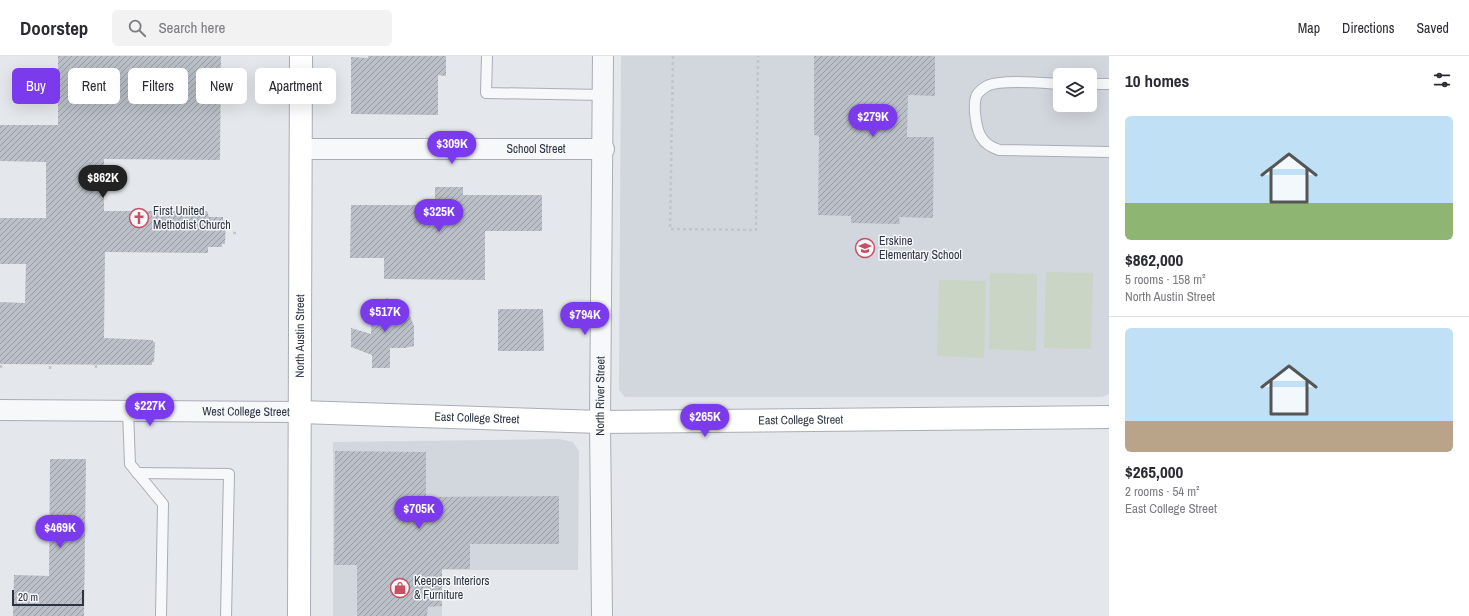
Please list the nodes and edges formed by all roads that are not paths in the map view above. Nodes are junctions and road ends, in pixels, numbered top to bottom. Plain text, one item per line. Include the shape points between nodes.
1 (301, 56) edge
2 (487, 56) edge
3 (604, 56) edge
4 (1053, 84) edge
5 (1097, 84) edge
6 (1109, 84) edge
7 (604, 95) junction
8 (301, 149) junction
9 (604, 149) junction
10 (1109, 152) edge
11 (0, 410) edge
12 (128, 411) junction
13 (300, 412) junction
14 (1109, 417) edge
15 (600, 422) junction
16 (137, 473) junction
17 (161, 616) edge
18 (226, 616) edge
19 (299, 616) edge
20 (602, 616) edge

1 - 8 street, North Austin Street
2 - 7 lane via 486,93
3 - 7 street, North River Street
4 - 10 lane via 987,85 976,97 976,126 981,138 990,147 999,150
5 - 6 lane
7 - 9 street, North River Street
8 - 9 street, School Street
8 - 13 street, North Austin Street
9 - 15 street, North River Street
11 - 12 street, West College Street
12 - 13 street, West College Street
12 - 16 lane via 130,464
13 - 15 street, East College Street
13 - 19 street, North Austin Street
14 - 15 street, East College Street
15 - 20 street, North River Street
16 - 17 lane via 163,504
16 - 18 lane via 229,474

